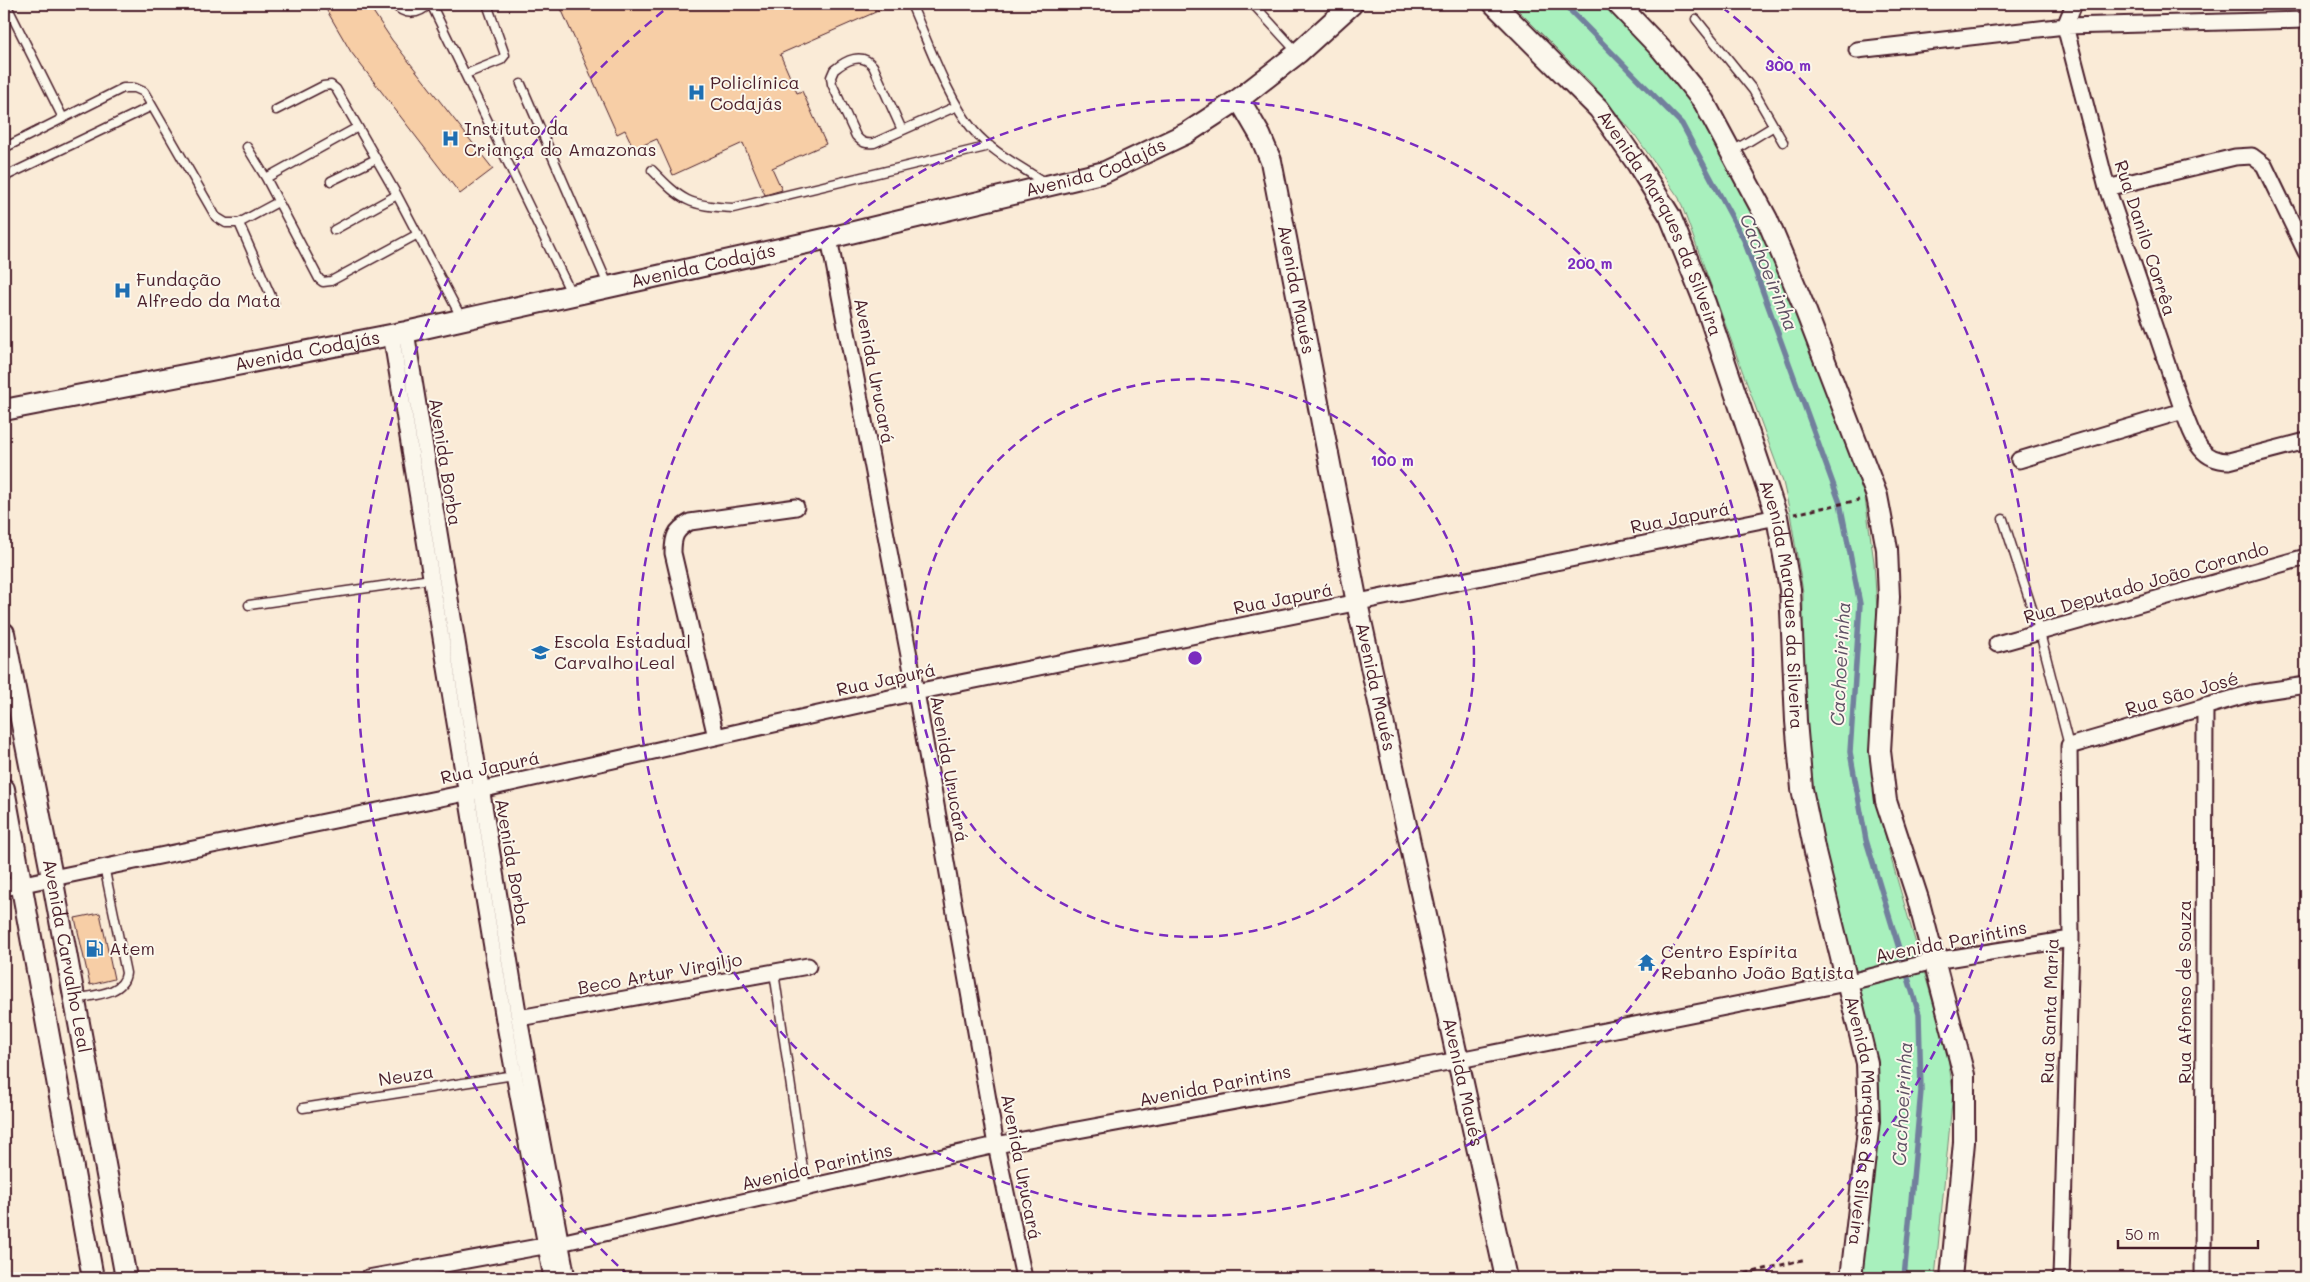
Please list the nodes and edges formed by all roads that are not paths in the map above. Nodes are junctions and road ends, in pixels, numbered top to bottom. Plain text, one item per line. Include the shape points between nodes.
1 (6, 4) edge
2 (394, 4) edge
3 (430, 4) edge
4 (487, 4) edge
5 (911, 4) edge
6 (1253, 4) edge
7 (1352, 4) edge
8 (1494, 4) edge
9 (1618, 4) edge
10 (2074, 4) edge
11 (1696, 19) dead end
12 (2306, 20) edge
13 (2065, 26) junction
14 (1857, 50) dead end
15 (1298, 53) junction
16 (466, 74) junction
17 (521, 84) dead end
18 (1239, 99) junction
19 (152, 106) junction
20 (957, 106) junction
21 (276, 110) dead end
22 (63, 118) junction
23 (1774, 126) junction
24 (358, 127) junction
25 (902, 130) junction
26 (1783, 142) dead end
27 (990, 146) junction
28 (248, 147) dead end
29 (4, 148) edge
30 (1731, 152) junction
31 (376, 159) junction
32 (652, 170) dead end
33 (4, 177) edge
34 (266, 178) junction
35 (331, 181) dead end
36 (1050, 185) junction
37 (2107, 188) junction
38 (397, 195) junction
39 (278, 202) junction
40 (239, 223) junction
41 (334, 230) dead end
42 (418, 234) junction
43 (829, 238) junction
44 (2306, 252) edge
45 (608, 286) junction
46 (572, 295) junction
47 (274, 303) dead end
48 (462, 319) junction
49 (398, 333) junction
50 (4, 410) edge
51 (2183, 411) junction
52 (2306, 441) edge
53 (2019, 460) dead end
54 (796, 507) dead end
55 (1777, 517) junction
56 (2003, 519) dead end
57 (2306, 558) edge
58 (431, 579) junction
59 (1357, 603) junction
60 (249, 605) dead end
61 (2040, 633) junction
62 (4, 634) edge
63 (1997, 644) dead end
64 (2306, 685) edge
65 (916, 692) junction
66 (2204, 706) junction
67 (716, 738) junction
68 (2069, 746) junction
69 (4, 789) edge
70 (473, 791) junction
71 (104, 866) junction
72 (52, 877) junction
73 (13, 886) edge
74 (2071, 939) junction
75 (1928, 963) junction
76 (808, 966) dead end
77 (774, 972) junction
78 (1853, 981) junction
79 (75, 999) junction
80 (519, 1018) junction
81 (1459, 1060) junction
82 (514, 1075) junction
83 (303, 1108) dead end
84 (996, 1145) junction
85 (806, 1188) junction
86 (553, 1244) junction
87 (93, 1278) edge
88 (126, 1278) edge
89 (368, 1278) edge
90 (552, 1278) edge
91 (567, 1278) edge
92 (1024, 1278) edge
93 (1506, 1278) edge
94 (1851, 1278) edge
95 (1951, 1278) edge
96 (2061, 1278) edge
97 (2203, 1278) edge

1 - 22 lane
2 - 3 lane via 404,12 412,13
3 - 16 lane
4 - 16 lane via 505,55
5 - 20 lane
6 - 15 lane
7 - 15 street, Avenida Codajás
8 - 55 street, Avenida Marques da Silveira via 1599,109 1670,216 1705,303
9 - 30 street via 1662,50 1704,102
10 - 13 street
11 - 23 lane via 1753,90
12 - 13 street
13 - 14 street
13 - 37 street, Rua Danilo Corrêa
15 - 18 street, Avenida Codajás
16 - 46 lane
17 - 45 lane
18 - 36 street, Avenida Codajás via 1187,133 1105,172
18 - 59 street, Avenida Maués via 1260,135 1270,161
19 - 22 lane via 144,92 123,88
19 - 33 lane
19 - 40 lane via 216,217 226,223
20 - 25 lane
20 - 27 lane via 974,131
21 - 24 lane via 331,85
22 - 29 lane
23 - 26 lane
23 - 30 lane
24 - 31 lane
24 - 34 lane
25 - 25 lane via 874,143 861,142 832,84 834,70 854,59 868,60
27 - 32 lane via 733,208 702,206 676,195
27 - 36 lane
28 - 34 lane
30 - 75 street via 1767,219 1806,309 1877,496 1887,549 1889,597 1880,751 1886,801 1918,899
31 - 35 lane
31 - 38 lane
34 - 39 lane
36 - 43 street, Avenida Codajás
37 - 44 street via 2235,156 2252,156 2264,165
37 - 51 street, Rua Danilo Corrêa
38 - 41 lane
38 - 42 lane
39 - 40 lane
39 - 42 lane via 323,282 332,281
40 - 47 lane
42 - 48 lane
43 - 45 street, Avenida Codajás
43 - 65 street, Avenida Urucará
45 - 46 street, Avenida Codajás
46 - 48 street, Avenida Codajás
48 - 49 street, Avenida Codajás
49 - 50 street, Avenida Codajás
49 - 58 street, Avenida Borba
49 - 70 street, Avenida Borba
51 - 52 street, Rua Danilo Corrêa via 2198,446 2218,461
51 - 53 street
54 - 67 street via 690,522 673,538
55 - 59 street, Rua Japurá
55 - 78 street, Avenida Marques da Silveira via 1790,589 1802,789
56 - 61 lane
57 - 61 street, Rua Deputado João Corando
58 - 60 lane
58 - 70 street, Avenida Borba
59 - 65 street, Rua Japurá
59 - 81 street, Avenida Maués
61 - 63 street, Rua Deputado João Corando
61 - 68 lane
62 - 72 street, Avenida Carvalho Leal
64 - 66 street, Rua São José
65 - 67 street, Rua Japurá
65 - 84 street, Avenida Urucará
66 - 68 street, Rua São José
66 - 97 street, Rua Afonso de Souza
67 - 70 street, Rua Japurá
68 - 74 street, Rua Santa Maria
69 - 73 street, Avenida Carvalho Leal
70 - 71 street, Rua Japurá
70 - 80 street, Avenida Borba
70 - 82 street, Avenida Borba
71 - 72 street, Rua Japurá
71 - 79 lane via 125,980 115,990
72 - 73 street, Rua Japurá
72 - 79 street, Avenida Carvalho Leal
73 - 87 street, Avenida Carvalho Leal
74 - 75 street, Avenida Parintins
74 - 96 street, Rua Santa Maria
75 - 78 street, Avenida Parintins
75 - 95 street via 1964,1075 1964,1142
76 - 77 street, Beco Artur Virgiljo
77 - 80 street, Beco Artur Virgiljo
77 - 85 lane
78 - 81 street, Avenida Parintins
78 - 94 street, Avenida Marques da Silveira via 1867,1063 1869,1121
79 - 88 street, Avenida Carvalho Leal
80 - 86 street, Avenida Borba
81 - 84 street, Avenida Parintins
81 - 93 street, Avenida Maués
82 - 83 lane, Neuza
82 - 86 street, Avenida Borba
84 - 85 street, Avenida Parintins
84 - 92 street, Avenida Urucará
85 - 86 street, Avenida Parintins
86 - 89 street, Avenida Parintins
86 - 90 street, Avenida Borba
86 - 91 street, Avenida Borba

